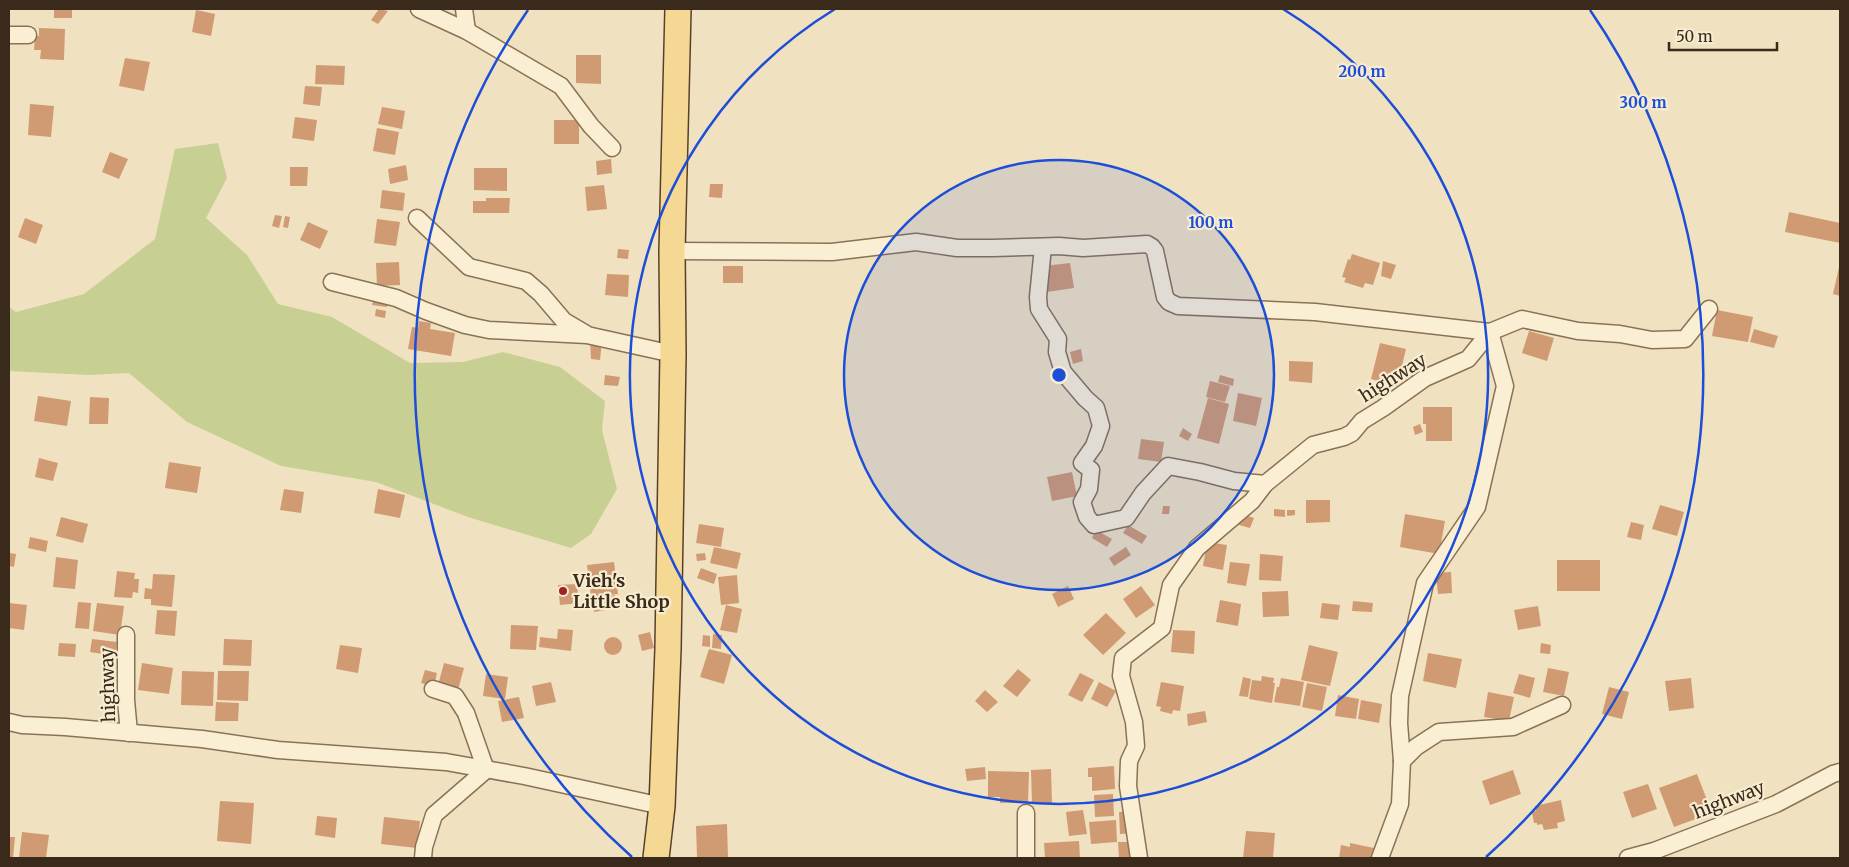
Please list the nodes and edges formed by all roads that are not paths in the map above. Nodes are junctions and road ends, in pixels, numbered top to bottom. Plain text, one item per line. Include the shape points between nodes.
1 (419, 9) edge
2 (464, 9) edge
3 (678, 9) edge
4 (467, 31) junction
5 (9, 35) edge
6 (28, 35) dead end
7 (612, 148) dead end
8 (417, 218) dead end
9 (1043, 247) junction
10 (672, 251) junction
11 (332, 282) dead end
12 (1710, 309) dead end
13 (1490, 332) junction
14 (587, 335) junction
15 (673, 354) junction
16 (1265, 484) junction
17 (126, 635) dead end
18 (433, 690) dead end
19 (1562, 705) dead end
20 (9, 722) edge
21 (129, 733) junction
22 (1402, 761) junction
23 (486, 770) junction
24 (1840, 772) edge
25 (662, 806) junction
26 (1026, 813) dead end
27 (424, 858) edge
28 (656, 858) edge
29 (1026, 858) edge
30 (1139, 858) edge
31 (1380, 858) edge
32 (1628, 858) edge

1 - 4 street
2 - 4 street
3 - 10 main road
4 - 7 street via 561,86
5 - 6 street
8 - 14 street via 469,267 526,281 564,321
9 - 10 street via 957,248 916,242 832,252
9 - 13 street via 1147,244 1155,252 1165,297 1178,306 1315,312
9 - 16 street via 1038,297 1040,309 1058,339 1057,352 1063,372 1096,408 1101,426 1094,446 1082,462 1091,470 1089,489 1082,502 1087,517 1094,525 1126,518 1168,466 1234,482
10 - 15 main road
11 - 14 street via 396,298 426,312 489,330
12 - 13 street, highway via 1685,339 1652,340 1578,331 1522,319
13 - 16 street, highway via 1468,359 1425,378 1362,421 1352,433 1313,445
13 - 22 street via 1505,386 1477,506 1425,583 1400,696
14 - 15 street
15 - 25 main road
16 - 30 street, highway via 1252,501 1197,548 1172,585 1162,628 1123,658 1121,676 1134,722 1136,746 1129,761 1128,786
17 - 21 street, highway
18 - 23 street via 455,696 466,713
19 - 22 street via 1512,727 1439,732
20 - 21 street
21 - 23 street via 278,750 446,762
22 - 31 street via 1400,804
23 - 25 street
23 - 27 street via 434,815
24 - 32 street, highway via 1776,804
25 - 28 main road
26 - 29 street

